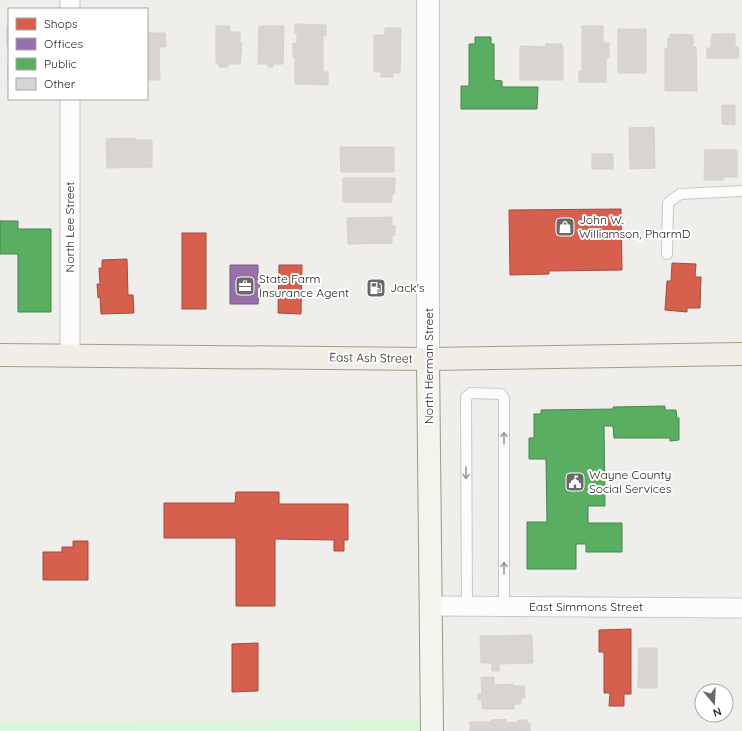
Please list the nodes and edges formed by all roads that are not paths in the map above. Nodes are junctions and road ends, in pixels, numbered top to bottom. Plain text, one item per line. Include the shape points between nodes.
1 (428, 0) edge
2 (70, 100) edge
3 (742, 191) edge
4 (667, 254) dead end
5 (742, 354) edge
6 (0, 355) edge
7 (70, 355) junction
8 (428, 359) junction
9 (431, 606) junction
10 (467, 607) junction
11 (504, 607) junction
12 (742, 608) edge
13 (432, 731) edge

1 - 8 street, North Herman Street
2 - 7 street, North Lee Street
3 - 4 lane via 680,194 668,203
5 - 8 main road, East Ash Street
6 - 7 main road, East Ash Street
7 - 8 main road, East Ash Street
8 - 9 main road, North Herman Street
9 - 10 street, East Simmons Street
9 - 13 main road, North Herman Street
10 - 11 street, East Simmons Street
11 -> 10 lane via 504,398 501,394 471,393 466,397
11 - 12 street, East Simmons Street

